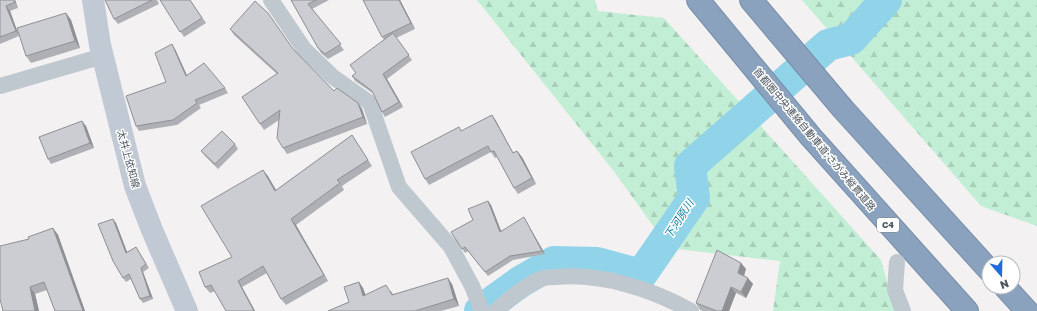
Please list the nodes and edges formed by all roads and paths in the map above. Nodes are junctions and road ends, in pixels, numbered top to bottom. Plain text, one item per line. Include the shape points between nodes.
1 (93, 0) edge
2 (271, 0) edge
3 (698, 0) edge
4 (751, 0) edge
5 (103, 56) junction
6 (0, 86) edge
7 (981, 261) edge
8 (897, 262) dead end
9 (1012, 295) edge
10 (187, 311) edge
11 (482, 311) edge
12 (496, 311) edge
13 (691, 311) edge
14 (903, 311) edge
15 (967, 311) edge
16 (1027, 311) edge

1 - 5 main road, 太井上依知線
2 - 11 street via 304,49 333,77 370,103 399,187 451,247
3 - 15 highway, 首都圏中央連絡自動車道;さがみ縦貫道路 / C4 via 811,137
4 - 7 highway via 843,109
5 - 6 street
5 - 10 main road, 太井上依知線 via 136,186
8 - 14 street via 895,290
9 - 16 highway
12 - 13 street via 513,296 542,278 571,276 631,287 670,299

